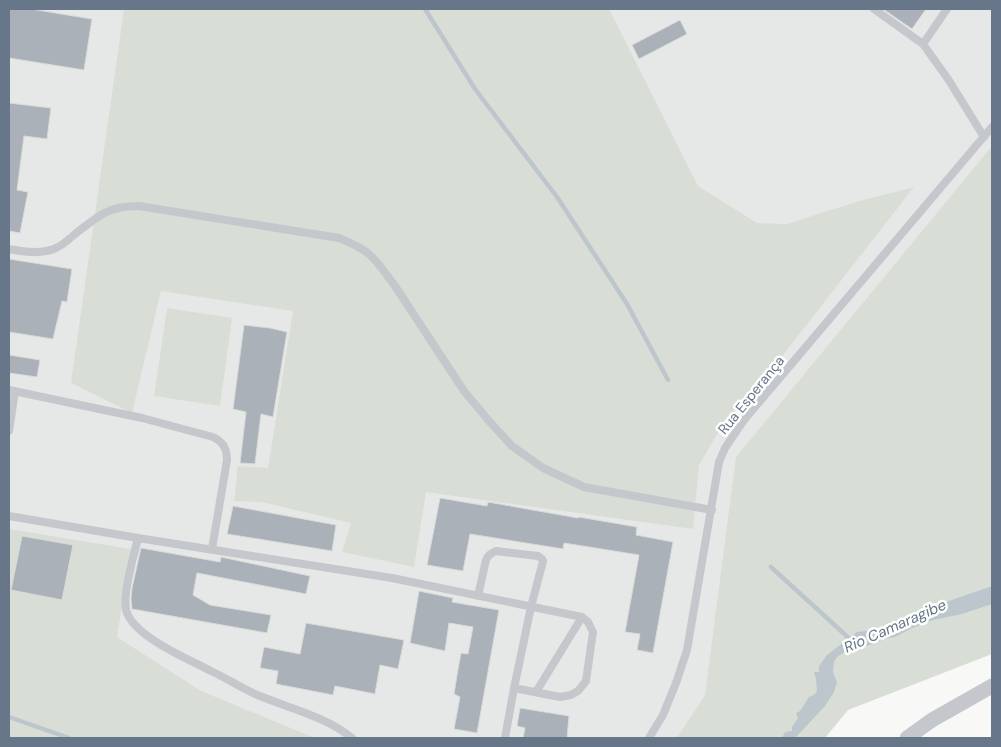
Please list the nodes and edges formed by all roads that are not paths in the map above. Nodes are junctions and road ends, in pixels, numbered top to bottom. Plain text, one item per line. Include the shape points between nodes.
1 (874, 9) edge
2 (946, 9) edge
3 (923, 44) junction
4 (992, 127) edge
5 (984, 137) junction
6 (9, 249) edge
7 (12, 391) edge
8 (9, 431) edge
9 (712, 510) junction
10 (9, 516) edge
11 (138, 538) junction
12 (212, 549) junction
13 (478, 596) junction
14 (531, 607) junction
15 (582, 617) junction
16 (992, 686) edge
17 (514, 688) junction
18 (536, 692) junction
19 (352, 738) edge
20 (505, 738) edge
21 (649, 738) edge
22 (907, 738) edge

1 - 3 lane
2 - 3 lane
3 - 5 lane
4 - 5 lane, Rua Esperança
5 - 9 lane, Rua Esperança via 739,427 719,462
6 - 9 lane via 26,252 57,247 98,215 125,206 339,238 355,245 376,262 464,391 512,446 543,468 584,487
7 - 8 lane
7 - 12 lane via 142,418 220,441 225,446 227,460
9 - 21 lane, Rua Esperança via 687,650 663,716
10 - 11 lane
11 - 12 lane
11 - 19 lane via 125,603 127,613 138,629 159,644 255,693 331,723
12 - 13 lane via 392,578
13 - 14 lane
13 - 14 lane via 486,560 492,552 538,556 544,561
14 - 15 lane
14 - 17 lane
15 - 18 lane
15 - 18 lane via 593,632 586,681 571,695 560,697
16 - 22 street
17 - 18 lane
17 - 20 lane

